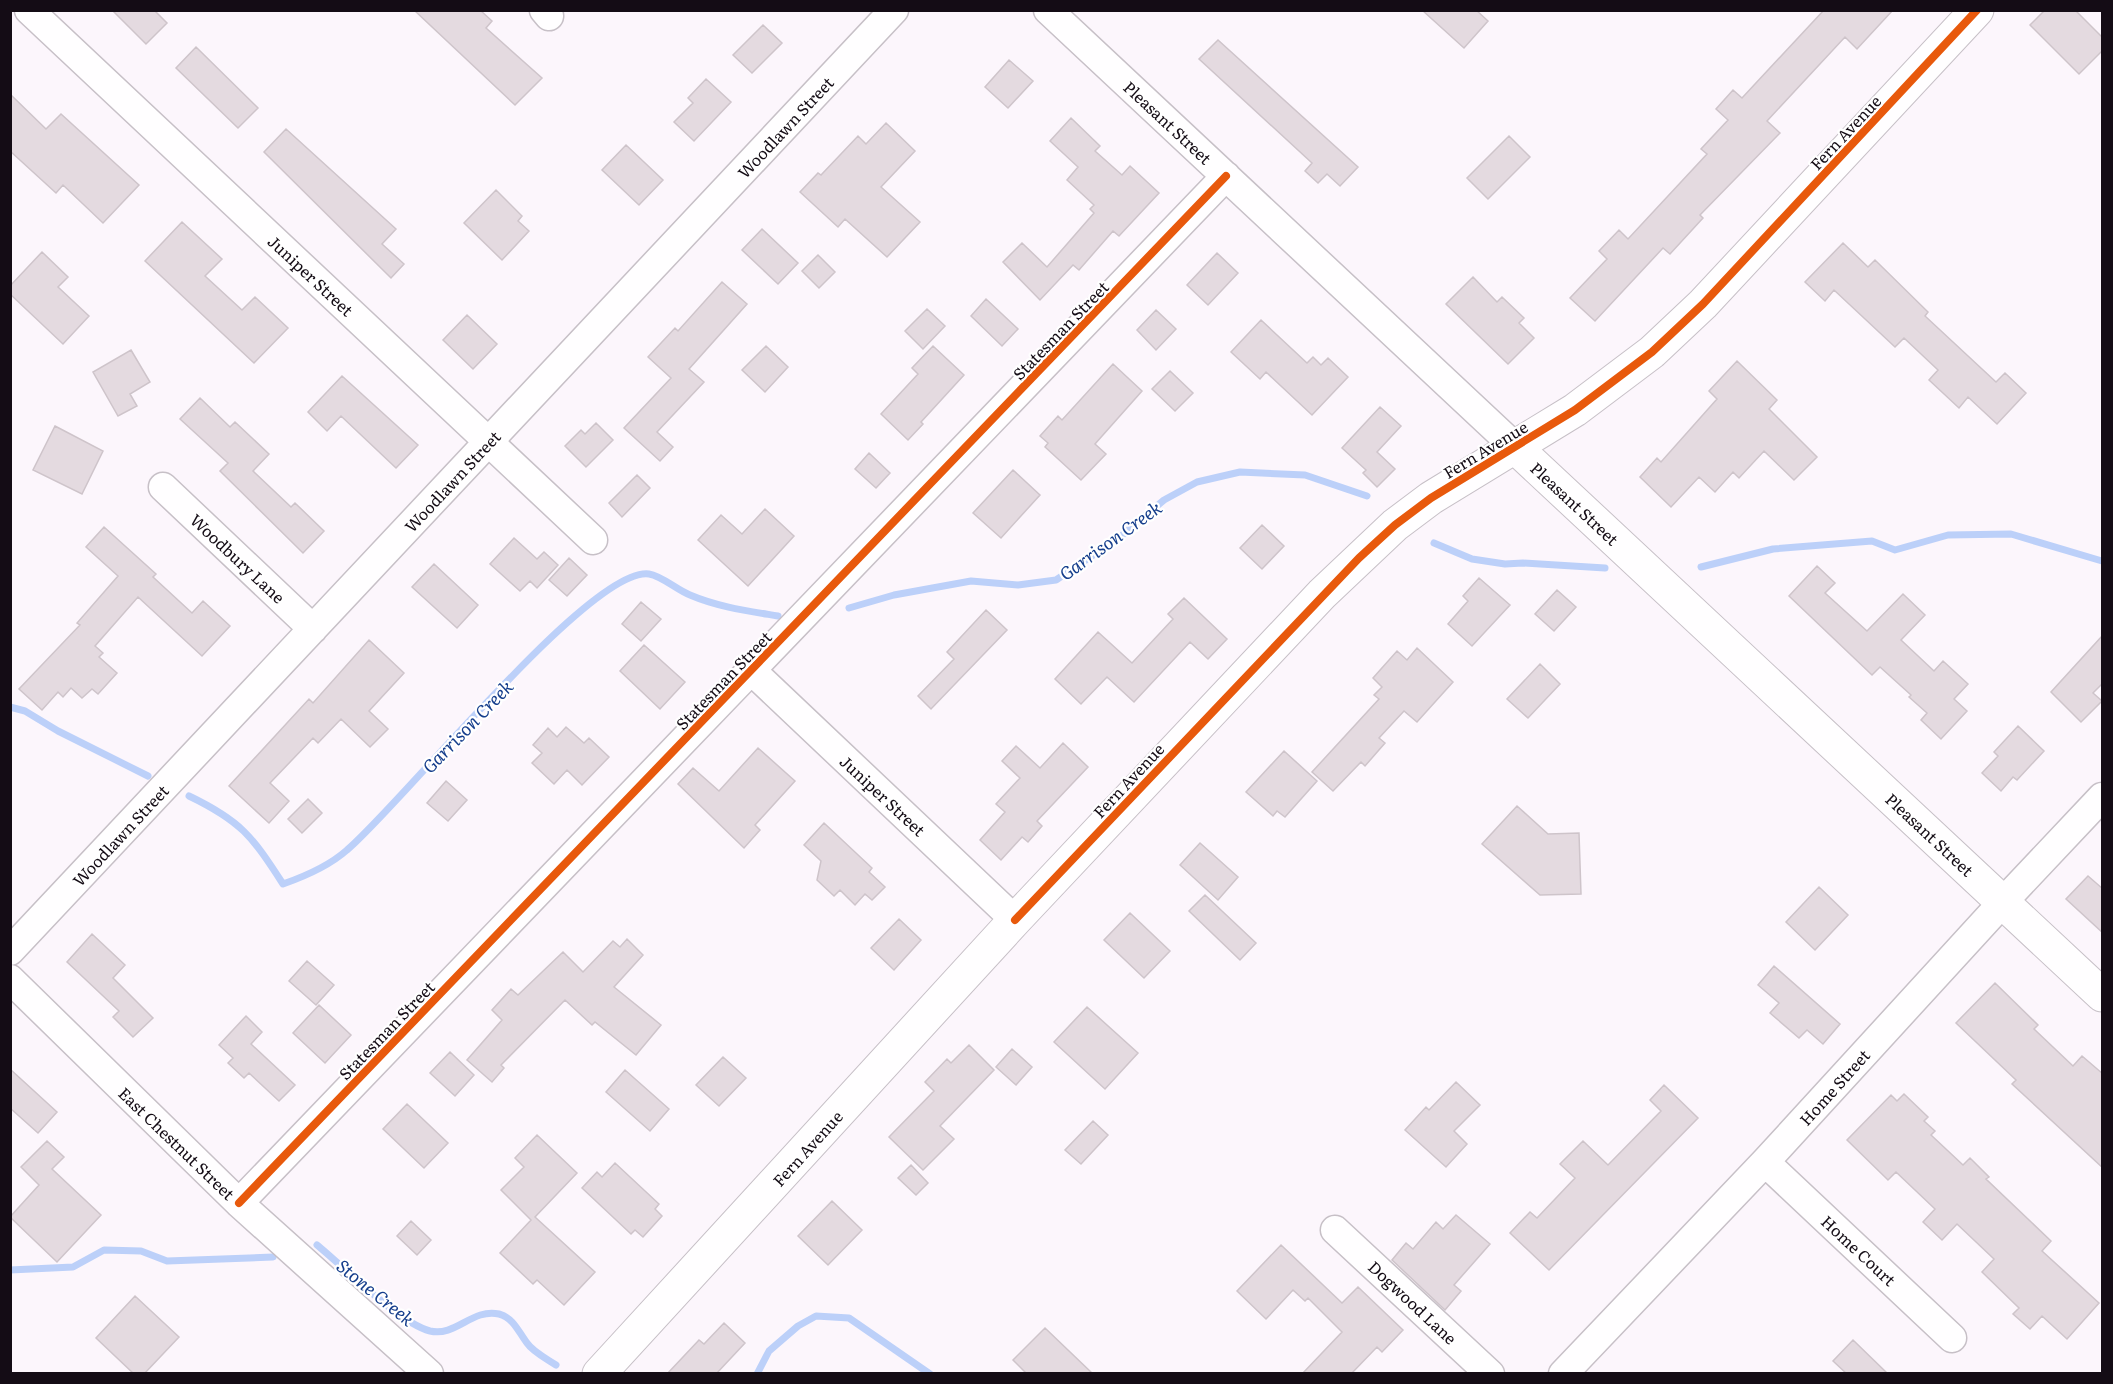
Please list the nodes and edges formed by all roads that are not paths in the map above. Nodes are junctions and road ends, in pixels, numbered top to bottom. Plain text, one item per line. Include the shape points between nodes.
1 (29, 10) edge
2 (894, 10) edge
3 (1048, 10) edge
4 (1977, 10) edge
5 (1226, 176) junction
6 (489, 442) junction
7 (1514, 446) junction
8 (163, 487) dead end
9 (593, 540) dead end
10 (314, 628) junction
11 (751, 670) junction
12 (2103, 797) edge
13 (2002, 902) junction
14 (1016, 920) junction
15 (10, 951) edge
16 (10, 979) edge
17 (2103, 995) edge
18 (1765, 1162) junction
19 (239, 1203) junction
20 (1335, 1230) dead end
21 (1952, 1338) dead end
22 (429, 1374) edge
23 (599, 1374) edge
24 (1490, 1374) edge
25 (1563, 1374) edge

1 - 6 street, Juniper Street
2 - 6 street, Woodlawn Street
3 - 5 street, Pleasant Street
4 - 7 main road, Fern Avenue via 1681,326 1606,389
5 - 7 street, Pleasant Street
5 - 11 street, Statesman Street
6 - 9 street, Juniper Street
6 - 10 street, Woodlawn Street
7 - 13 main road, Pleasant Street
7 - 14 main road, Fern Avenue via 1431,498 1359,558
8 - 10 street, Woodbury Lane
10 - 15 street, Woodlawn Street
11 - 14 street, Juniper Street
11 - 19 street, Statesman Street
12 - 13 street, Home Street
13 - 17 main road, Pleasant Street
13 - 18 street, Home Street
14 - 23 main road, Fern Avenue
16 - 19 street, East Chestnut Street
18 - 21 street, Home Court
18 - 25 street, Home Street
19 - 22 street, East Chestnut Street
20 - 24 street, Dogwood Lane

